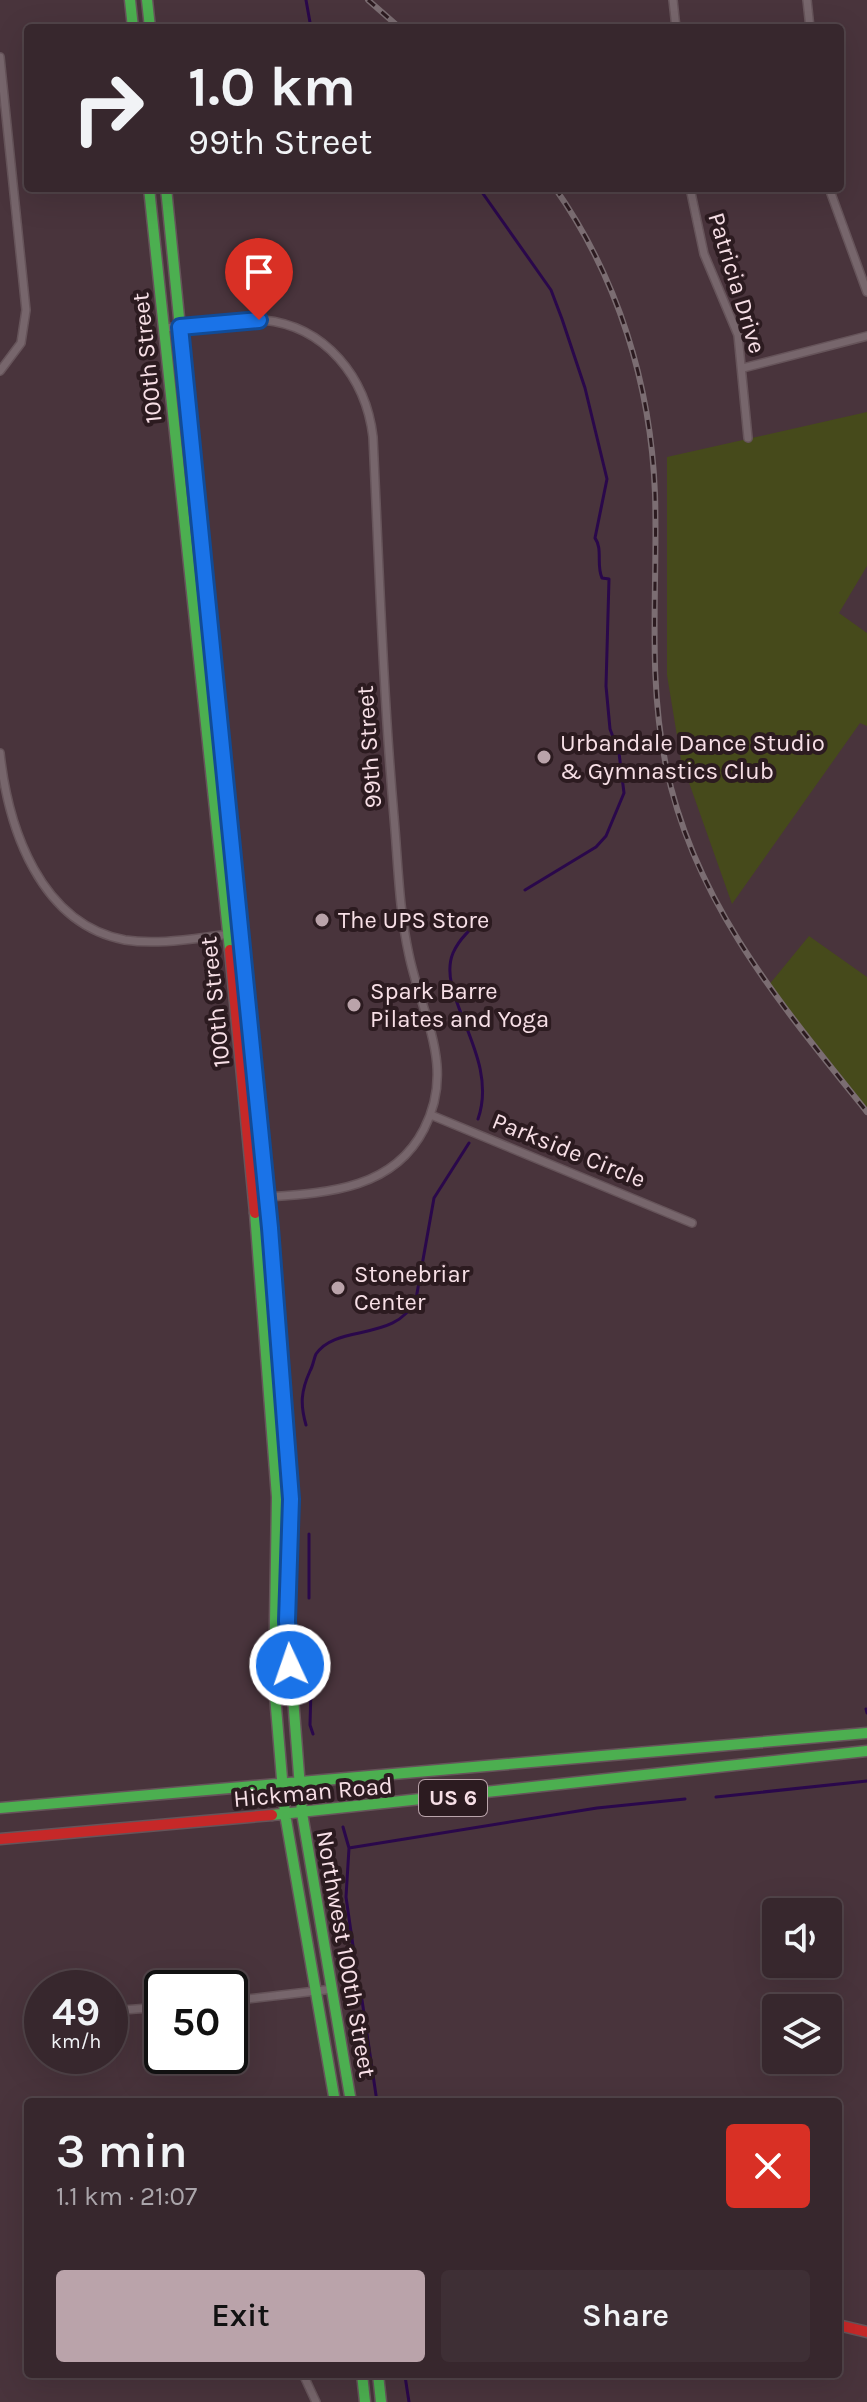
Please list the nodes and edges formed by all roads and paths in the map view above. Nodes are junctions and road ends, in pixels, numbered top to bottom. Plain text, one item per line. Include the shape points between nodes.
1 (130, 0) edge
2 (147, 0) edge
3 (673, 0) edge
4 (807, 0) edge
5 (133, 24) edge
6 (150, 24) edge
7 (676, 24) edge
8 (810, 24) edge
9 (0, 57) edge
10 (149, 192) edge
11 (166, 192) edge
12 (691, 192) edge
13 (830, 192) edge
14 (867, 292) edge
15 (180, 327) junction
16 (163, 328) junction
17 (867, 336) edge
18 (743, 368) junction
19 (0, 371) edge
20 (748, 438) dead end
21 (0, 753) edge
22 (242, 933) junction
23 (229, 934) junction
24 (431, 1115) junction
25 (267, 1197) junction
26 (254, 1198) junction
27 (692, 1223) dead end
28 (867, 1733) edge
29 (867, 1751) edge
30 (299, 1783) junction
31 (283, 1784) junction
32 (0, 1808) edge
33 (302, 1813) junction
34 (285, 1814) junction
35 (0, 1839) edge
36 (333, 1989) junction
37 (318, 1992) junction
38 (248, 1999) edge
39 (334, 2098) edge
40 (350, 2098) edge
41 (842, 2326) edge
42 (867, 2332) edge
43 (305, 2378) edge
44 (362, 2378) edge
45 (378, 2378) edge
46 (316, 2402) edge
47 (365, 2402) edge
48 (381, 2402) edge

1 - 5 main road
2 - 6 main road
3 - 7 street
4 - 8 street
9 - 19 street via 26,310 21,343
10 - 16 main road, 100th Street
11 - 15 main road, 100th Street
12 - 18 street, Patricia Drive via 704,254 731,314
13 - 14 street
15 - 16 street, 99th Street
15 - 22 main road, 100th Street
15 - 24 street, 99th Street via 259,320 302,331 339,357 367,402 404,920 413,973 438,1051 439,1084
16 - 23 main road, 100th Street
17 - 18 street
18 - 20 street, Patricia Drive
21 - 23 street via 12,820 44,887 67,912 94,930 125,940
22 - 23 street
22 - 25 main road, 100th Street
23 - 26 main road, 100th Street
24 - 25 street, 99th Street via 413,1146 377,1177 340,1190
24 - 27 street, Parkside Circle
25 - 26 street, 99th Street
25 - 30 main road, 100th Street via 291,1499 287,1621
26 - 31 main road, 100th Street via 277,1497 272,1619
28 - 30 main road, Hickman Road / US 6
29 - 33 main road, Hickman Road / US 6
30 - 31 main road, Hickman Road / US 6
30 - 33 main road, 100th Street
31 - 32 main road, Hickman Road / US 6
31 - 34 main road, 100th Street
33 - 34 main road, Hickman Road / US 6
33 - 36 main road, Northwest 100th Street
34 - 35 main road, Hickman Road / US 6
34 - 37 main road, Northwest 100th Street
36 - 37 street
36 - 40 main road, Northwest 100th Street
37 - 38 street
37 - 39 main road, Northwest 100th Street
41 - 42 main road
43 - 46 street
44 - 47 main road
45 - 48 main road

